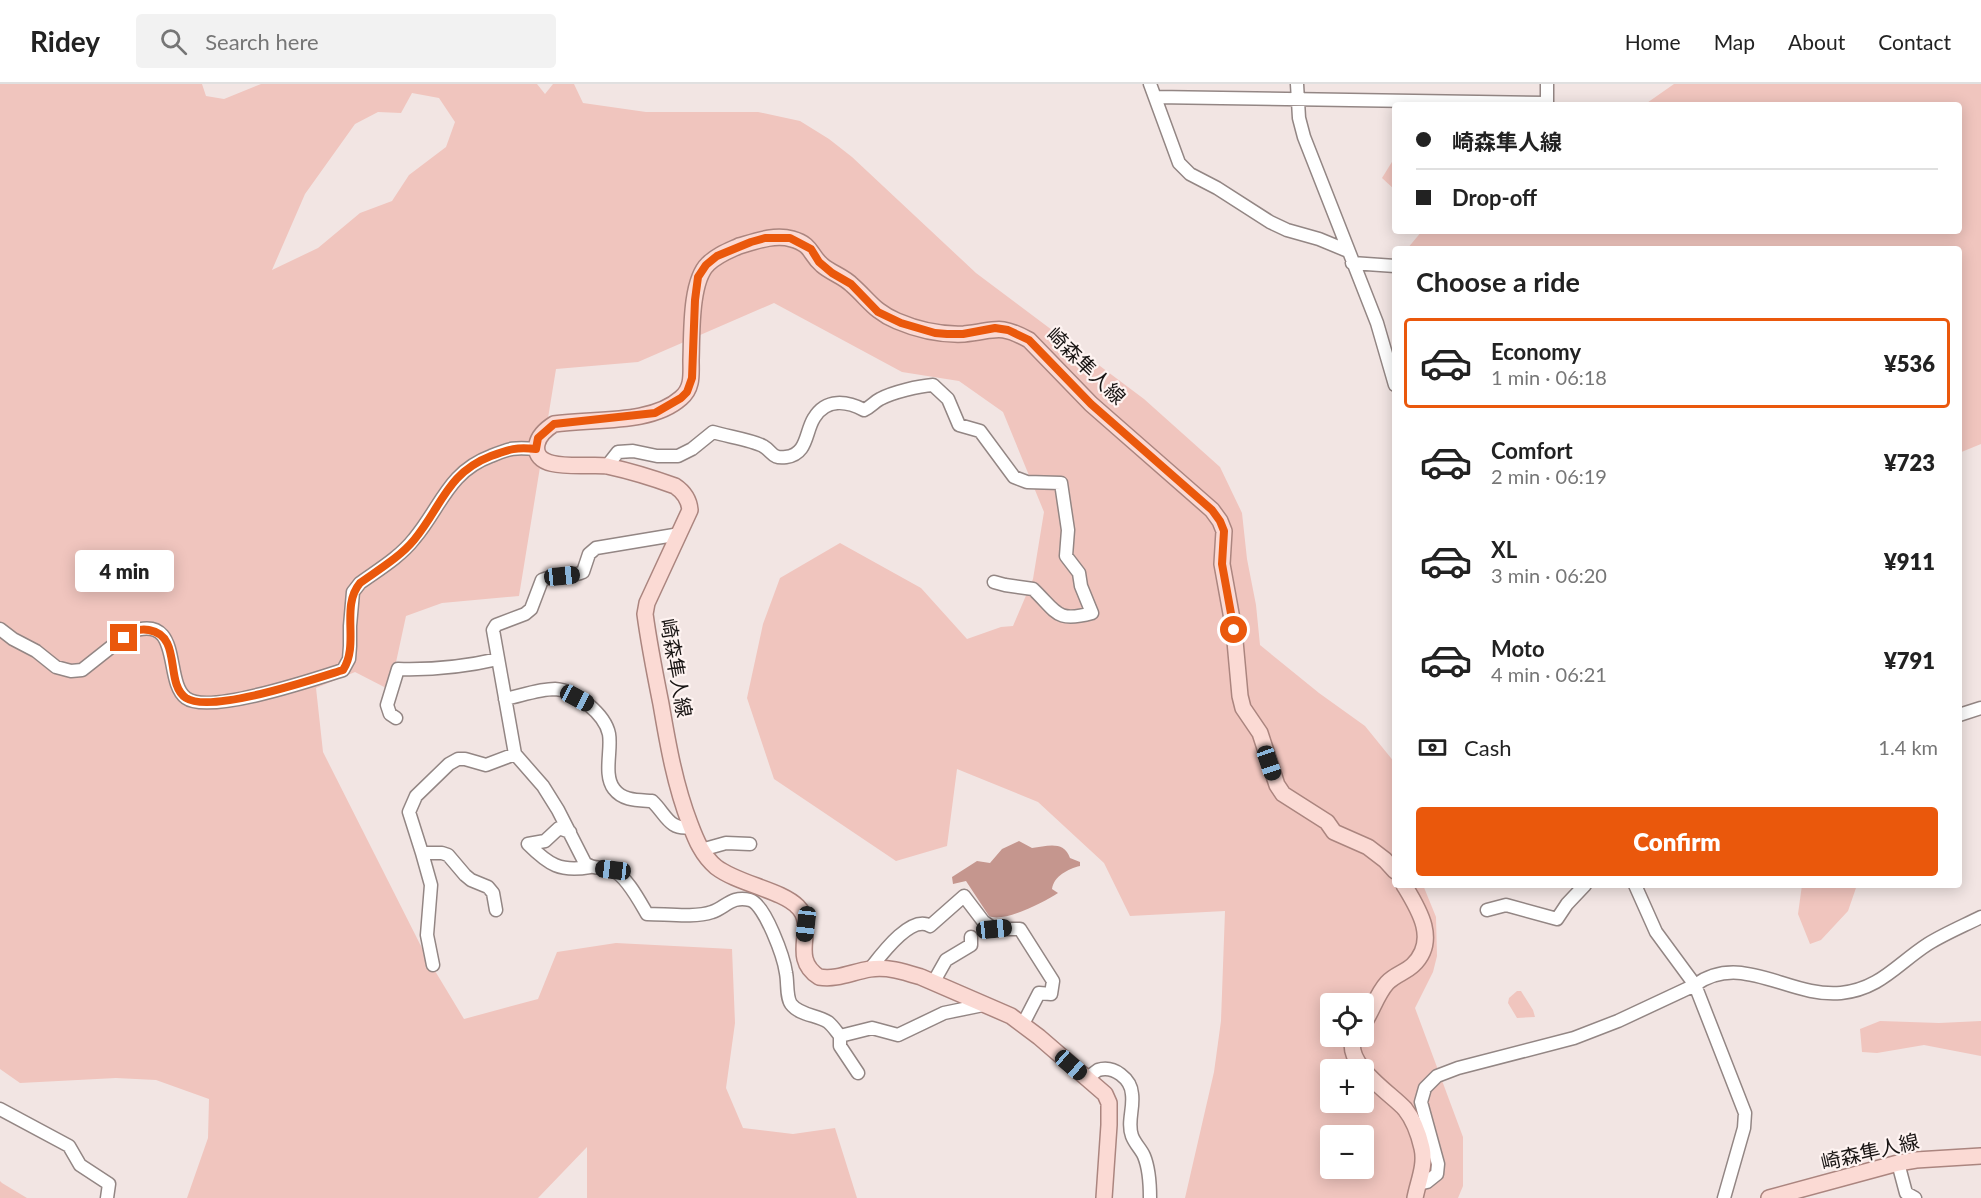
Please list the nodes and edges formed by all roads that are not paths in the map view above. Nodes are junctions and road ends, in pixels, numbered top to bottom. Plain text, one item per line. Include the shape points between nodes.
1 (1150, 84) edge
2 (1297, 84) edge
3 (1547, 84) edge
4 (1155, 97) junction
5 (1297, 99) junction
6 (1484, 102) edge
7 (1547, 102) edge
8 (1348, 251) junction
9 (1352, 263) junction
10 (1392, 266) edge
11 (1392, 369) edge
12 (536, 449) junction
13 (607, 466) junction
14 (680, 534) junction
15 (994, 582) dead end
16 (0, 629) edge
17 (498, 659) junction
18 (505, 699) junction
19 (1981, 708) edge
20 (1962, 714) edge
21 (396, 718) dead end
22 (515, 754) junction
23 (691, 826) junction
24 (570, 832) junction
25 (750, 844) dead end
26 (701, 850) junction
27 (422, 853) junction
28 (590, 867) junction
29 (1392, 868) edge
30 (1406, 888) edge
31 (1583, 888) edge
32 (1636, 888) edge
33 (496, 910) dead end
34 (1487, 910) dead end
35 (1981, 917) edge
36 (971, 937) dead end
37 (433, 965) dead end
38 (870, 969) junction
39 (933, 983) junction
40 (1695, 985) junction
41 (982, 1005) junction
42 (1374, 1006) edge
43 (1023, 1024) junction
44 (840, 1035) junction
45 (1352, 1047) edge
46 (858, 1073) dead end
47 (1087, 1078) junction
48 (0, 1109) edge
49 (1981, 1156) edge
50 (1898, 1163) junction
51 (1416, 1191) edge
52 (107, 1198) edge
53 (1104, 1198) edge
54 (1150, 1198) edge
55 (1724, 1198) edge
56 (1769, 1198) edge
57 (1915, 1198) edge

1 - 4 street
2 - 5 street
3 - 7 street
4 - 5 street
4 - 8 street via 1179,163 1190,174 1270,222
5 - 6 street
5 - 8 street via 1304,137
8 - 9 street
9 - 10 street
9 - 11 street
12 - 13 main road, 崎森隼人線 via 540,457 555,466
12 - 16 street via 516,447 470,466 451,483 413,542 360,583 353,592 349,658 343,670 292,687 204,703 186,698 180,690 168,645 163,635 155,631 130,632 82,670 71,671 56,667
12 - 29 main road, 崎森隼人線 via 538,438 554,424 655,413 681,398 692,378 698,277 717,256 765,238 790,238 811,249 819,262 851,284 878,312 901,323 935,333 963,334 995,328 1017,333 1029,340 1091,404 1220,521 1240,696 1243,708 1260,733 1277,785 1283,794 1327,822 1334,832 1368,848
13 - 14 main road, 崎森隼人線 via 682,490 690,510
13 - 15 street via 618,452 678,456 713,432 763,446 773,456 796,455 805,444 814,417 824,408 843,402 864,410 880,399 933,386 948,399 959,425 980,431 1014,477 1027,482 1061,483 1068,530 1066,556 1079,573 1092,613 1067,618 1053,611 1033,589
14 - 17 street via 596,548 589,554 583,572 542,580 531,609 493,630
14 - 23 main road, 崎森隼人線 via 652,590 645,614 674,777
17 - 18 street
17 - 21 street via 435,670 398,669 387,705
18 - 22 street
18 - 23 street via 554,689 590,705 609,734 610,774 615,790 624,798 652,801 673,825
19 - 20 street
22 - 24 street via 543,786
22 - 27 street via 486,765 458,759 416,796 409,812
23 - 26 main road, 崎森隼人線
24 - 28 street
24 - 28 street via 559,828 545,841 528,844 556,866
25 - 26 street via 726,843
26 - 38 main road, 崎森隼人線 via 715,866 787,899 800,909 806,924 803,955 813,973 831,978
27 - 33 street via 448,855 471,880 488,886
27 - 37 street via 431,885 427,935
28 - 44 street via 613,870 629,885 647,914 700,914 735,900 751,900 759,906 781,950 789,1002 796,1010 827,1021
30 - 42 main road via 1423,922 1422,954 1389,981
31 - 34 street via 1557,919 1506,905
32 - 40 street via 1656,932
35 - 40 street via 1928,944 1861,990 1812,993 1737,972 1720,973
36 - 39 street via 971,945 943,963
38 - 39 main road, 崎森隼人線 via 906,972
38 - 43 street via 901,934 918,923 930,927 964,896 994,929 1020,929 1053,981 1051,994 1039,993
39 - 41 main road, 崎森隼人線
40 - 51 street via 1574,1038 1437,1076 1425,1088 1421,1102 1438,1164 1437,1174
40 - 55 street via 1745,1113
41 - 43 main road, 崎森隼人線
41 - 44 street via 944,1013 898,1035 872,1028
43 - 47 main road, 崎森隼人線
44 - 46 street via 840,1046
45 - 51 main road via 1370,1078 1410,1118 1424,1156
47 - 53 main road, 崎森隼人線 via 1099,1087 1109,1103
47 - 54 street via 1098,1071 1111,1070 1119,1072 1128,1083 1132,1093 1129,1125 1146,1163
48 - 52 street via 69,1146 80,1165 109,1184
49 - 50 main road, 崎森隼人線
50 - 56 main road, 崎森隼人線
50 - 57 street via 1905,1193

